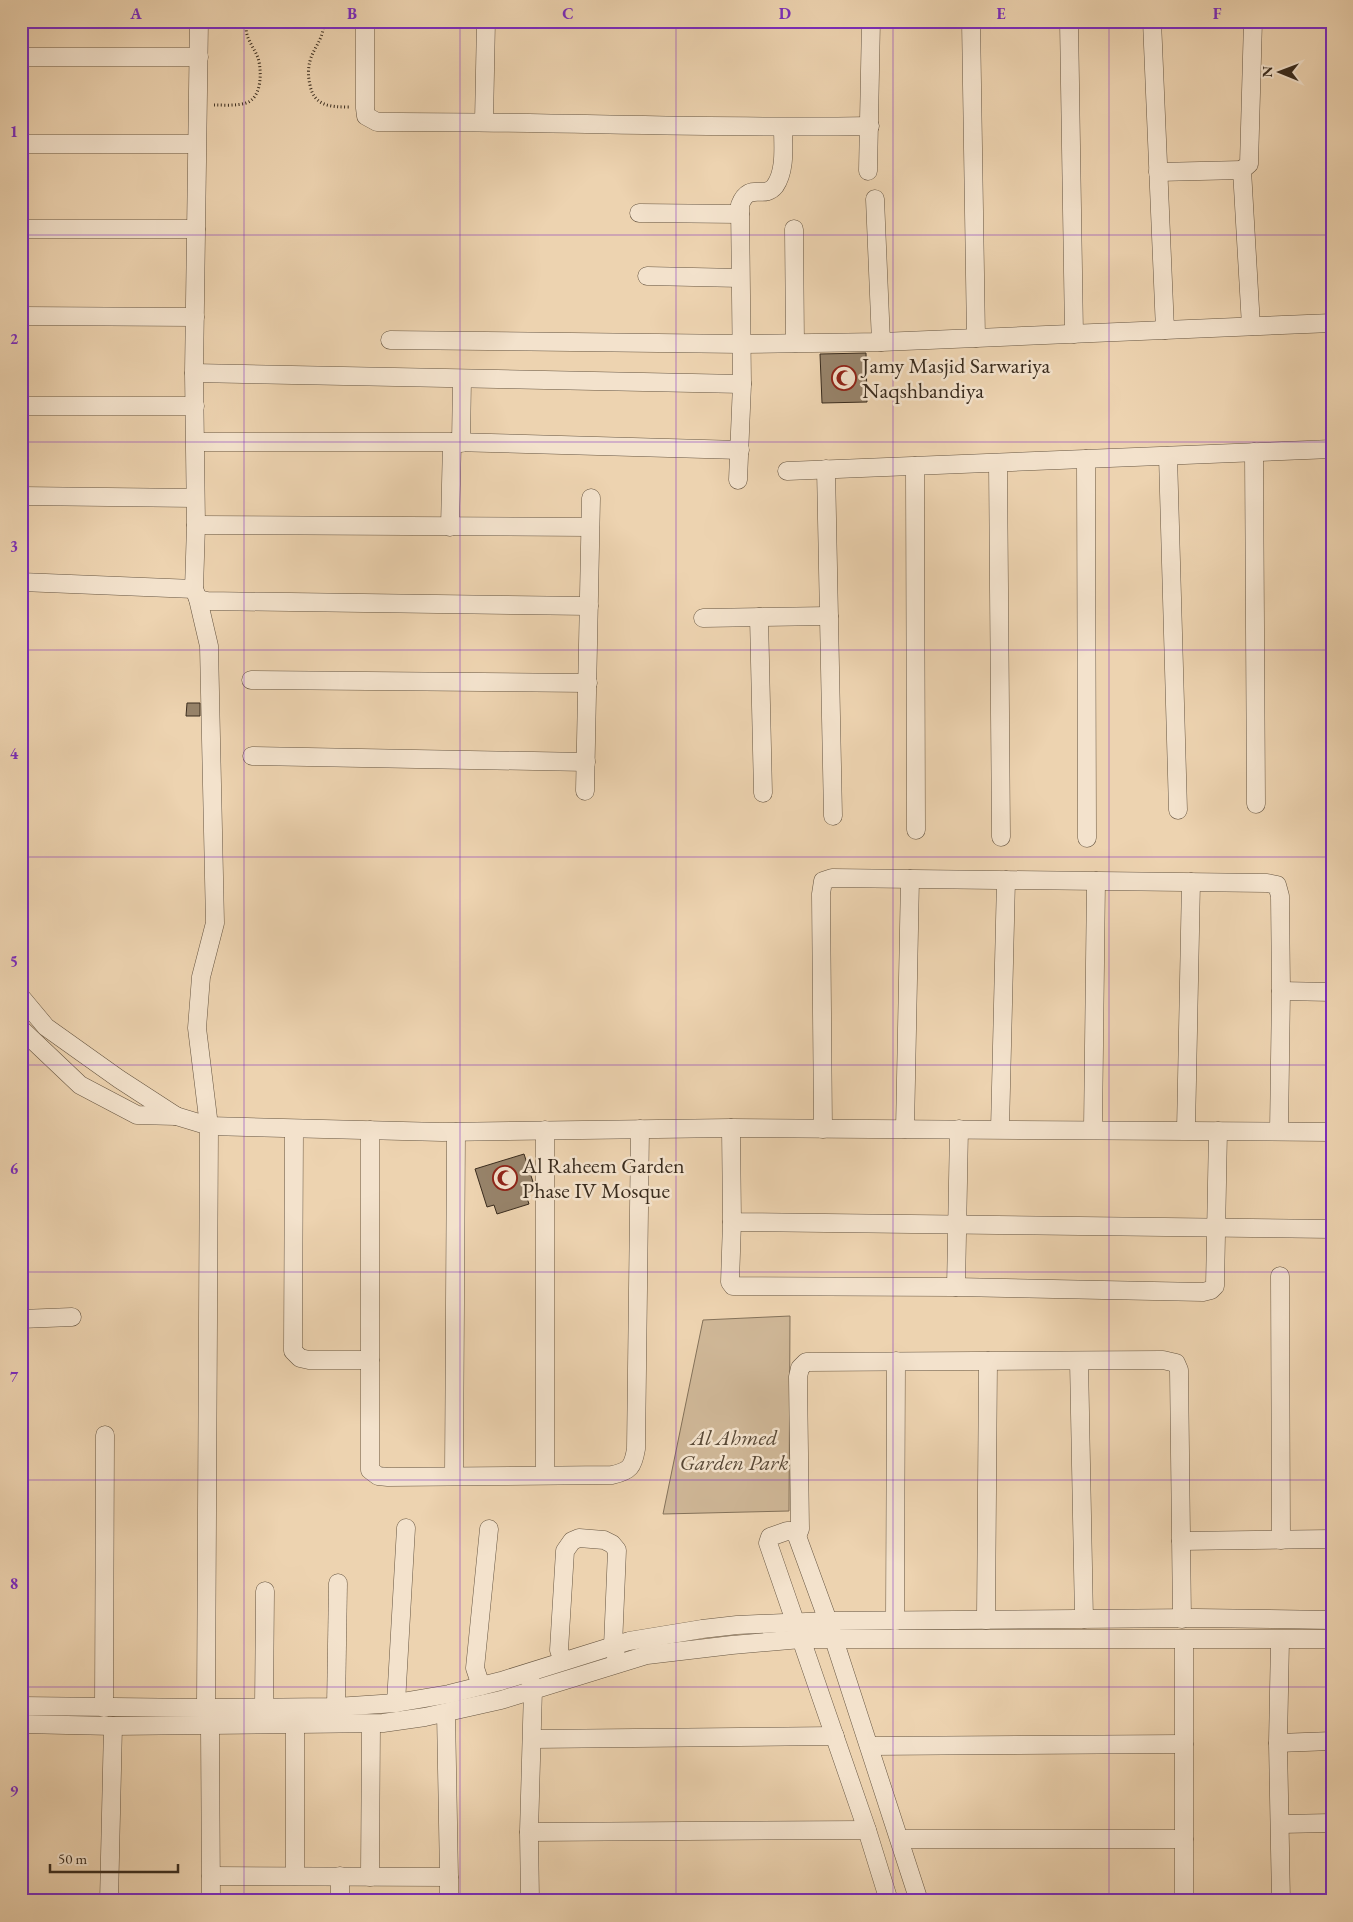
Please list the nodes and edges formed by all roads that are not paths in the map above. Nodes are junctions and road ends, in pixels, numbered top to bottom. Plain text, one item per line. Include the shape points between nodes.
1 (199, 21) edge
2 (364, 21) edge
3 (486, 21) edge
4 (871, 21) edge
5 (971, 21) edge
6 (1068, 21) edge
7 (1152, 21) edge
8 (1253, 21) edge
9 (21, 58) edge
10 (198, 58) junction
11 (484, 121) junction
12 (870, 126) junction
13 (783, 128) junction
14 (21, 144) edge
15 (196, 144) junction
16 (1242, 170) junction
17 (868, 171) dead end
18 (1158, 172) junction
19 (875, 199) dead end
20 (639, 213) dead end
21 (740, 214) junction
22 (21, 229) edge
23 (196, 229) junction
24 (794, 229) dead end
25 (647, 276) dead end
26 (740, 278) junction
27 (21, 316) edge
28 (195, 316) junction
29 (1332, 323) edge
30 (1251, 326) junction
31 (1165, 330) junction
32 (1074, 334) junction
33 (976, 338) junction
34 (390, 340) dead end
35 (881, 342) junction
36 (795, 343) junction
37 (742, 344) junction
38 (194, 373) junction
39 (462, 379) junction
40 (742, 384) junction
41 (21, 406) edge
42 (195, 406) junction
43 (196, 442) junction
44 (457, 442) junction
45 (1332, 449) edge
46 (740, 450) junction
47 (1254, 452) junction
48 (1168, 456) junction
49 (1086, 459) junction
50 (998, 462) junction
51 (915, 466) junction
52 (826, 469) junction
53 (787, 471) dead end
54 (738, 480) dead end
55 (21, 496) edge
56 (195, 498) junction
57 (591, 498) dead end
58 (196, 525) junction
59 (450, 527) junction
60 (590, 527) junction
61 (21, 582) edge
62 (196, 594) junction
63 (589, 606) junction
64 (829, 616) junction
65 (759, 617) junction
66 (703, 618) dead end
67 (251, 680) dead end
68 (588, 683) junction
69 (252, 756) dead end
70 (586, 762) junction
71 (585, 791) dead end
72 (763, 793) dead end
73 (1256, 804) dead end
74 (1178, 810) dead end
75 (833, 816) dead end
76 (916, 830) dead end
77 (1001, 837) dead end
78 (1087, 838) dead end
79 (910, 879) junction
80 (1006, 880) junction
81 (1096, 882) junction
82 (1191, 882) junction
83 (1281, 991) junction
84 (1332, 992) edge
85 (21, 996) edge
86 (21, 1030) edge
87 (176, 1116) junction
88 (209, 1126) junction
89 (731, 1128) junction
90 (823, 1128) junction
91 (959, 1128) junction
92 (294, 1129) junction
93 (640, 1129) junction
94 (905, 1129) junction
95 (1000, 1129) junction
96 (1093, 1129) junction
97 (370, 1130) junction
98 (545, 1130) junction
99 (1186, 1130) junction
100 (1218, 1131) junction
101 (1279, 1131) junction
102 (456, 1132) junction
103 (1332, 1132) edge
104 (732, 1222) junction
105 (957, 1224) junction
106 (1216, 1228) junction
107 (1332, 1229) edge
108 (1280, 1276) dead end
109 (956, 1287) junction
110 (72, 1317) dead end
111 (21, 1319) edge
112 (370, 1360) junction
113 (896, 1361) junction
114 (988, 1361) junction
115 (1079, 1361) junction
116 (105, 1435) dead end
117 (545, 1475) junction
118 (454, 1476) junction
119 (406, 1528) dead end
120 (489, 1529) dead end
121 (797, 1536) junction
122 (1332, 1539) edge
123 (1282, 1540) junction
124 (1181, 1541) junction
125 (338, 1583) dead end
126 (265, 1591) dead end
127 (1182, 1618) junction
128 (986, 1620) junction
129 (1084, 1620) junction
130 (1332, 1620) edge
131 (828, 1621) junction
132 (895, 1621) junction
133 (799, 1631) junction
134 (834, 1638) junction
135 (1182, 1639) junction
136 (1280, 1640) junction
137 (1332, 1640) edge
138 (613, 1646) junction
139 (563, 1661) junction
140 (618, 1663) junction
141 (530, 1681) junction
142 (480, 1686) junction
143 (396, 1703) junction
144 (21, 1706) edge
145 (264, 1707) junction
146 (295, 1707) junction
147 (336, 1707) junction
148 (104, 1708) junction
149 (446, 1713) junction
150 (208, 1717) junction
151 (21, 1724) edge
152 (371, 1724) junction
153 (295, 1725) junction
154 (113, 1726) junction
155 (835, 1736) junction
156 (532, 1739) junction
157 (1332, 1741) edge
158 (1278, 1743) junction
159 (1184, 1744) junction
160 (869, 1746) junction
161 (1332, 1823) edge
162 (1280, 1824) junction
163 (867, 1830) junction
164 (529, 1832) junction
165 (900, 1839) junction
166 (1184, 1839) junction
167 (211, 1876) junction
168 (295, 1876) junction
169 (340, 1876) junction
170 (370, 1877) junction
171 (449, 1877) junction
172 (109, 1901) edge
173 (211, 1901) edge
174 (340, 1901) edge
175 (449, 1901) edge
176 (530, 1901) edge
177 (889, 1901) edge
178 (919, 1901) edge
179 (1184, 1901) edge
180 (1281, 1901) edge

1 - 10 street
2 - 11 street via 366,116 377,122
3 - 11 street
4 - 12 street
5 - 33 street
6 - 32 street
7 - 18 street
8 - 16 street via 1249,164
9 - 10 street
10 - 15 street
11 - 13 street
12 - 13 street
12 - 17 street
13 - 21 street via 779,177 769,191 750,192 744,196
14 - 15 street
15 - 23 street
16 - 18 street
16 - 30 street
18 - 31 street
19 - 35 street
20 - 21 street
21 - 26 street
22 - 23 street
23 - 28 street
24 - 36 street
25 - 26 street
26 - 37 street
27 - 28 street
28 - 38 street
29 - 30 street
30 - 31 street
31 - 32 street
32 - 33 street
33 - 35 street
34 - 37 street
35 - 36 street
36 - 37 street
37 - 40 street
38 - 39 street
38 - 42 street
39 - 40 street
39 - 44 street
40 - 46 street
41 - 42 street
42 - 43 street
43 - 44 street
43 - 56 street
44 - 46 street
44 - 59 street
45 - 47 street
46 - 54 street
47 - 48 street
47 - 73 street
48 - 49 street
48 - 74 street
49 - 50 street
49 - 78 street
50 - 51 street
50 - 77 street
51 - 52 street
51 - 76 street
52 - 53 street
52 - 64 street
55 - 56 street
56 - 58 street
57 - 60 street
58 - 59 street
58 - 62 street
59 - 60 street
60 - 63 street
61 - 62 street
62 - 63 street via 207,601
62 - 88 street via 210,646 215,923 201,977 197,1028
63 - 68 street
64 - 65 street
64 - 75 street
65 - 66 street
65 - 72 street
67 - 68 street
68 - 70 street
69 - 70 street
70 - 71 street
79 - 80 street
79 - 90 street via 832,878 823,881
79 - 94 street
80 - 81 street
80 - 95 street
81 - 82 street
81 - 96 street
82 - 83 street via 1276,885 1280,896
82 - 99 street
83 - 84 street
83 - 101 street
85 - 87 street via 46,1026
86 - 87 street via 80,1085 137,1115
87 - 88 street
88 - 92 street
88 - 150 street
89 - 90 street
89 - 93 street
89 - 104 street
90 - 94 street
91 - 94 street
91 - 95 street
91 - 105 street
92 - 97 street
92 - 112 street via 293,1351 300,1358 309,1360
93 - 98 street
93 - 117 street via 634,1462 626,1472 612,1475
95 - 96 street
96 - 99 street
97 - 102 street
97 - 112 street
98 - 102 street
98 - 117 street
99 - 100 street
100 - 101 street
100 - 106 street
101 - 103 street
102 - 118 street
104 - 105 street
104 - 109 street via 730,1282 733,1286
105 - 106 street
105 - 109 street
106 - 107 street
106 - 109 street via 1215,1286 1203,1292
108 - 123 street
110 - 111 street
112 - 118 street via 370,1470 378,1476 388,1477
113 - 114 street
113 - 121 street via 806,1362 800,1368 800,1529
113 - 132 street
114 - 115 street
114 - 128 street
115 - 124 street via 1164,1360 1176,1363
115 - 129 street
116 - 148 street
117 - 118 street
119 - 143 street
120 - 142 street via 475,1668
121 - 131 street
121 - 133 street via 787,1531 770,1537 768,1543
122 - 123 street
123 - 124 street
124 - 127 street
125 - 147 street
126 - 145 street
127 - 129 street
127 - 130 street
127 - 135 street
127 - 135 street
128 - 129 street
128 - 132 street
131 - 132 street
131 - 133 street
131 - 134 street
133 - 134 street
133 - 138 street via 738,1624
133 - 140 street
133 - 155 street
134 - 135 street
134 - 160 street
135 - 136 street
135 - 159 street
136 - 137 street
136 - 158 street
138 - 139 street
138 - 139 street via 617,1550 604,1540 579,1538 572,1541 565,1551 558,1650
138 - 140 street
139 - 141 street
140 - 141 street
141 - 142 street
141 - 149 street via 501,1700
141 - 156 street
142 - 143 street
143 - 147 street
144 - 148 street
145 - 146 street
145 - 150 street
146 - 147 street
146 - 153 street
148 - 150 street
149 - 152 street
149 - 171 street
150 - 153 street
150 - 154 street
150 - 167 street
151 - 154 street
152 - 153 street
152 - 170 street
153 - 168 street
154 - 172 street
155 - 156 street
155 - 163 street
156 - 164 street
157 - 158 street
158 - 162 street
159 - 160 street
159 - 166 street
160 - 165 street
161 - 162 street
162 - 180 street
163 - 164 street
163 - 177 street
164 - 176 street
165 - 166 street
165 - 178 street
166 - 179 street
167 - 168 street
167 - 173 street
168 - 169 street
169 - 170 street
169 - 174 street
170 - 171 street
171 - 175 street

